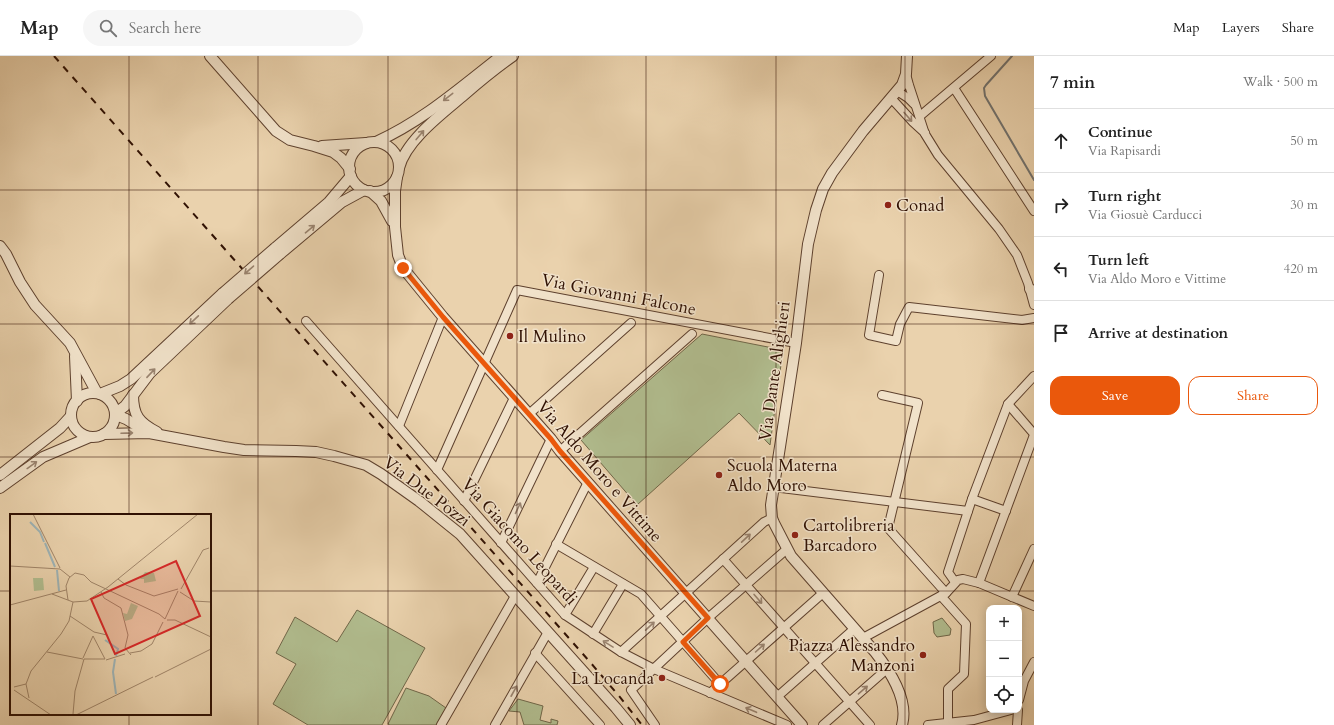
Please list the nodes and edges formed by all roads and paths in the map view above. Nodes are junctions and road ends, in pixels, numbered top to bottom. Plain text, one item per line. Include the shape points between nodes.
1 (210, 56) edge
2 (501, 56) edge
3 (513, 56) edge
4 (907, 56) edge
5 (991, 56) edge
6 (906, 74) junction
7 (954, 88) junction
8 (894, 94) junction
9 (915, 104) junction
10 (920, 116) junction
11 (926, 134) junction
12 (372, 142) junction
13 (314, 146) junction
14 (350, 173) junction
15 (398, 173) junction
16 (367, 191) junction
17 (1034, 211) edge
18 (395, 227) junction
19 (0, 246) edge
20 (277, 251) junction
21 (879, 275) dead end
22 (1031, 286) edge
23 (225, 296) junction
24 (1034, 306) edge
25 (443, 317) junction
26 (1034, 318) edge
27 (306, 321) dead end
28 (631, 323) dead end
29 (692, 334) dead end
30 (796, 343) junction
31 (75, 352) junction
32 (484, 363) junction
33 (1034, 376) edge
34 (98, 393) junction
35 (133, 395) junction
36 (882, 395) dead end
37 (514, 398) junction
38 (77, 401) junction
39 (1008, 404) junction
40 (116, 414) junction
41 (529, 414) junction
42 (71, 416) junction
43 (399, 426) junction
44 (150, 433) junction
45 (104, 434) junction
46 (162, 435) junction
47 (1034, 435) edge
48 (90, 437) junction
49 (551, 439) junction
50 (560, 451) junction
51 (437, 470) junction
52 (0, 475) edge
53 (588, 482) junction
54 (773, 487) junction
55 (0, 488) edge
56 (972, 499) junction
57 (464, 501) junction
58 (895, 502) junction
59 (968, 511) junction
60 (1006, 511) junction
61 (772, 518) junction
62 (502, 543) junction
63 (556, 544) junction
64 (1034, 548) edge
65 (787, 550) junction
66 (723, 559) junction
67 (594, 567) junction
68 (955, 582) junction
69 (537, 583) junction
70 (979, 583) junction
71 (623, 584) junction
72 (746, 585) junction
73 (686, 593) junction
74 (823, 593) junction
75 (944, 594) junction
76 (515, 596) junction
77 (1012, 597) junction
78 (1034, 606) edge
79 (565, 616) junction
80 (660, 616) junction
81 (708, 618) junction
82 (783, 627) junction
83 (854, 629) junction
84 (548, 632) junction
85 (593, 634) junction
86 (863, 638) junction
87 (683, 642) junction
88 (621, 652) junction
89 (535, 653) junction
90 (746, 661) junction
91 (1034, 662) edge
92 (815, 663) junction
93 (888, 668) junction
94 (654, 669) junction
95 (720, 684) junction
96 (1022, 689) edge
97 (710, 693) junction
98 (777, 697) junction
99 (850, 702) junction
100 (999, 713) edge
101 (1018, 713) edge
102 (948, 723) junction
103 (782, 724) edge
104 (441, 725) edge
105 (495, 725) edge
106 (600, 725) edge
107 (630, 725) edge
108 (655, 725) edge
109 (802, 725) edge
110 (823, 725) edge
111 (870, 725) edge
112 (904, 725) edge
113 (928, 725) edge
114 (1017, 725) edge

1 - 13 street via 276,131 290,140
2 -> 12 street via 422,117 394,134
15 -> 3 street via 407,152 434,120
4 - 6 street
5 - 7 street
6 - 8 street, Via Dante Alighieri via 902,85
6 - 9 street
7 - 10 street
7 - 17 street
8 - 9 street via 908,98
8 -> 11 street via 913,122
8 - 30 street, Via Dante Alighieri via 839,163 820,198 808,244
9 - 10 street
10 - 11 street
11 - 22 street via 938,155 1017,255
12 - 13 street
12 - 14 street via 356,150 352,155
12 - 15 street via 393,150 397,156
13 - 14 street via 333,152 341,158
14 - 16 street via 354,182
14 - 20 street via 329,202
15 - 16 street via 386,189 378,192
15 - 18 street, Via Aldo Moro e Vittime
16 - 18 street, Via Aldo Moro e Vittime via 382,201
20 -> 16 street via 342,202
18 - 25 street, Via Aldo Moro e Vittime via 398,255 403,268
19 - 31 street via 11,261 34,305
20 - 23 street, bridge
21 - 26 street via 869,335 896,341 900,324 909,308 1022,320
22 - 24 street
23 -> 34 street via 131,379 120,386
35 -> 23 street via 150,373
25 - 32 street, Via Aldo Moro e Vittime
25 - 43 street
27 - 43 street, Via Giacomo Leopardi
28 - 41 street
29 - 50 street
30 - 32 street, Via Giovanni Falcone via 517,290
30 - 54 street, Via Dante Alighieri
31 - 34 street
31 - 38 street
32 - 37 street, Via Aldo Moro e Vittime
32 - 51 street
33 - 39 street
34 - 38 street via 85,395
34 - 40 street via 109,401
35 - 40 street
35 - 46 street via 135,413 140,421
36 - 58 street via 918,403
37 - 41 street, Via Aldo Moro e Vittime
37 - 57 street
38 - 42 street
39 - 47 street
39 - 56 street
40 - 44 street, Via Due Pozzi
40 - 45 street via 113,425
41 - 49 street, Via Aldo Moro e Vittime
42 - 48 street via 74,426 82,434
42 - 52 street via 60,428
43 - 51 street, Via Giacomo Leopardi
45 -> 44 street, Via Due Pozzi
44 - 46 street, Via Due Pozzi
45 - 48 street
46 - 76 street, Via Due Pozzi via 244,450 316,452 366,465 399,486 460,534
47 - 60 street
55 -> 48 street via 43,457
49 - 50 street, Via Aldo Moro e Vittime
62 -> 49 street
50 - 53 street, Via Aldo Moro e Vittime
51 - 57 street, Via Giacomo Leopardi
53 - 63 street
53 - 73 street, Via Aldo Moro e Vittime
54 - 58 street
54 - 61 street, Via Dante Alighieri
56 - 59 street
56 - 60 street
57 - 62 street, Via Giacomo Leopardi
58 - 59 street
58 - 75 street via 888,528
59 - 68 street via 948,572
60 - 70 street
61 - 65 street, Via Dante Alighieri
66 -> 61 street via 764,522
62 - 69 street, Via Giacomo Leopardi
63 - 67 street
63 - 69 street
64 - 77 street
65 - 72 street
65 - 74 street, Via Dante Alighieri
66 - 72 street
66 - 73 street
67 - 71 street
67 - 79 street
68 - 70 street via 963,579
68 - 75 street
69 - 79 street, Via Giacomo Leopardi
70 - 77 street
71 - 80 street via 641,594
71 - 85 street
72 - 81 street
72 -> 82 street
73 - 80 street
73 - 81 street, Via Aldo Moro e Vittime
74 - 82 street
74 - 83 street, Via Dante Alighieri
75 - 86 street
75 - 102 street via 966,624 964,674 948,689
76 - 84 street, Via Due Pozzi
76 - 104 street
77 - 78 street
79 - 85 street, Via Giacomo Leopardi
80 - 87 street
88 -> 80 street
81 - 87 street
81 - 90 street, Via Aldo Moro e Vittime
90 -> 82 street
82 - 92 street
83 - 86 street, Via Dante Alighieri
83 - 92 street
84 - 89 street
84 - 107 street, Via Due Pozzi
88 -> 85 street, Via Giacomo Leopardi
86 - 93 street, Via Dante Alighieri
87 - 94 street
87 - 95 street
88 - 94 street, Via Giacomo Leopardi
105 -> 89 street
89 - 106 street
90 - 95 street
90 - 98 street, Via Aldo Moro e Vittime
91 - 96 street
92 - 98 street
92 - 99 street
99 -> 93 street
93 - 112 street, Via Dante Alighieri via 903,704
94 - 97 street, Via Giacomo Leopardi
94 - 108 street via 630,690
95 - 97 street
103 -> 97 street, Via Giacomo Leopardi
98 - 109 street, Via Aldo Moro e Vittime
99 - 110 street
99 - 111 street
100 - 102 street via 974,720
101 - 114 street
102 - 113 street

